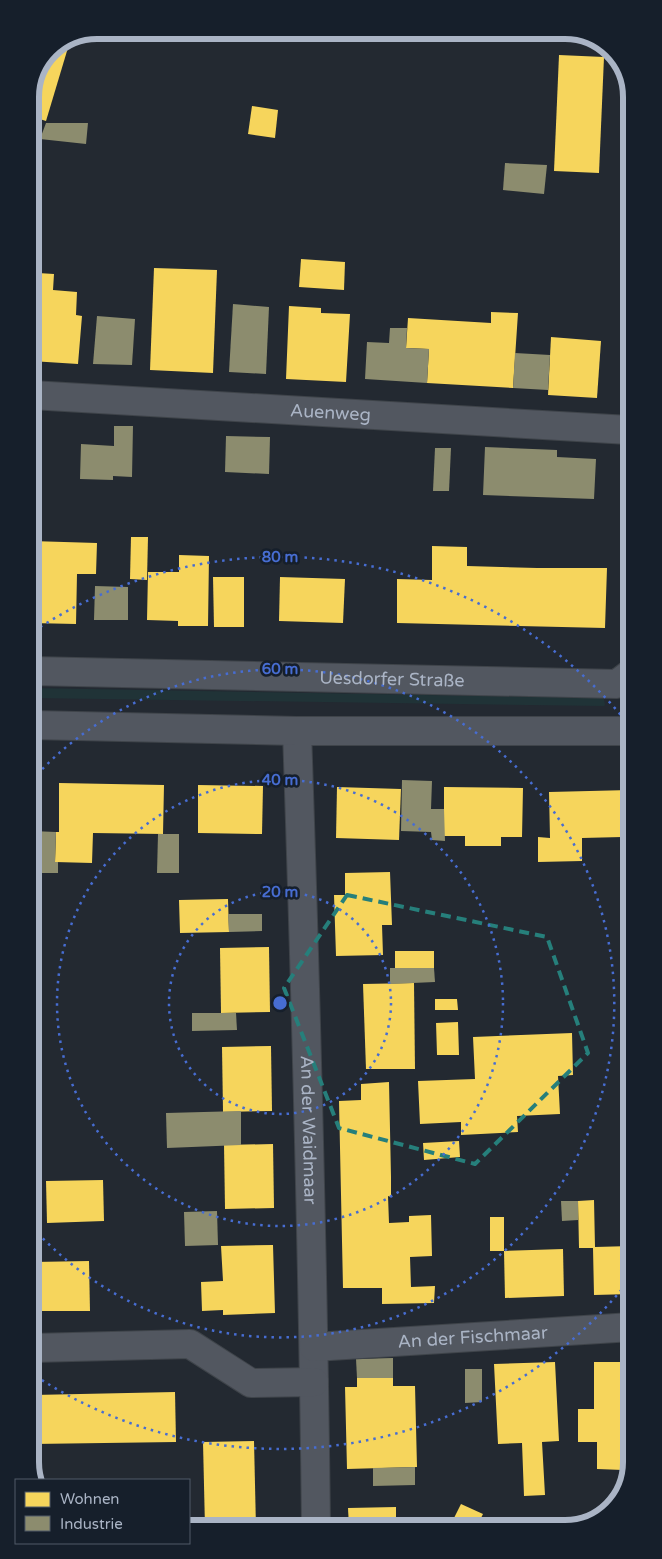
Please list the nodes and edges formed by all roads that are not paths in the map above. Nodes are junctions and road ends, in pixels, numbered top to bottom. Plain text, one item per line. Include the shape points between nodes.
1 (39, 395) edge
2 (623, 430) edge
3 (39, 671) edge
4 (623, 680) edge
5 (39, 725) edge
6 (297, 731) junction
7 (623, 731) edge
8 (623, 1328) edge
9 (314, 1347) junction
10 (39, 1348) edge
11 (314, 1382) junction
12 (316, 1520) edge

1 - 2 street, Auenweg
3 - 4 street, Uesdorfer Straße via 618,684
5 - 6 street
6 - 7 street
6 - 9 street, An der Waidmaar
8 - 9 street, An der Fischmaar
9 - 11 street, An der Waidmaar
10 - 11 street via 190,1344 251,1383
11 - 12 street, An der Waidmaar

